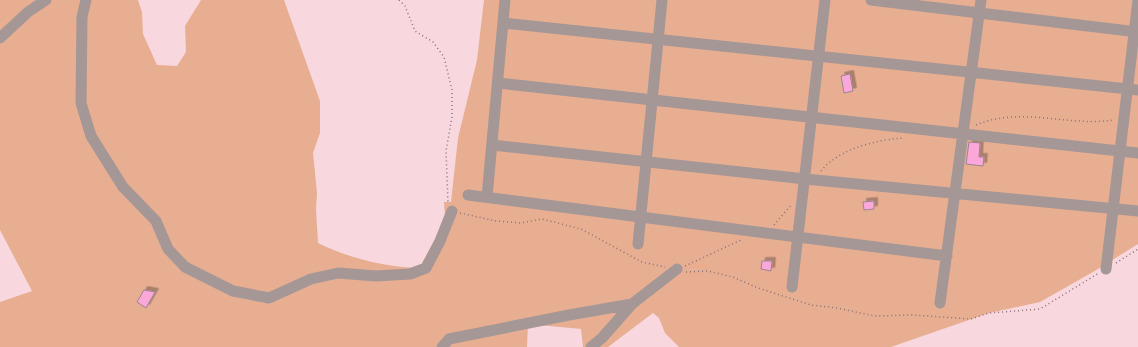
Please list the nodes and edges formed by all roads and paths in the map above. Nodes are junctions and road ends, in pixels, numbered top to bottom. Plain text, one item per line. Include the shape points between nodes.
1 (46, 0) edge
2 (86, 0) edge
3 (505, 0) edge
4 (662, 0) edge
5 (825, 0) edge
6 (872, 0) edge
7 (981, 0) edge
8 (1138, 0) edge
9 (979, 13) junction
10 (503, 23) junction
11 (1136, 32) edge
12 (0, 38) edge
13 (658, 39) junction
14 (819, 56) junction
15 (971, 72) junction
16 (498, 83) junction
17 (1133, 90) edge
18 (652, 100) junction
19 (812, 118) junction
20 (1124, 118) junction
21 (963, 132) junction
22 (906, 138) dead end
23 (492, 145) junction
24 (1120, 151) junction
25 (1138, 153) edge
26 (646, 162) junction
27 (809, 180) junction
28 (955, 193) junction
29 (468, 195) dead end
30 (487, 198) junction
31 (793, 202) dead end
32 (1113, 208) junction
33 (452, 211) dead end
34 (1138, 211) edge
35 (641, 217) junction
36 (759, 232) junction
37 (798, 237) junction
38 (745, 238) dead end
39 (638, 244) dead end
40 (947, 256) junction
41 (677, 269) joint
42 (1106, 269) dead end
43 (792, 287) dead end
44 (940, 303) dead end
45 (632, 304) junction
46 (442, 347) edge
47 (591, 347) edge

1 - 12 street via 28,12
2 - 33 street via 82,17 81,103 91,136 123,187 156,221 168,249 185,267 233,291 269,298 311,279 338,273 376,276 410,274 426,268
3 - 10 street
4 - 13 street
5 - 14 street
6 - 9 street
7 - 9 street
8 - 11 street
9 - 11 street
9 - 15 street
10 - 13 street
10 - 16 street
11 - 17 street
13 - 14 street
13 - 18 street
14 - 15 street
14 - 19 street
15 - 17 street
15 - 21 street
16 - 18 street
16 - 23 street
17 - 20 street
18 - 19 street
18 - 26 street
19 - 21 street
19 - 27 street
20 - 21 path via 1098,123 1023,116 986,121
20 - 24 street
21 - 24 street
21 - 28 street
22 - 27 path via 884,139 842,154 826,164
23 - 26 street
23 - 30 street
24 - 25 street
24 - 32 street
26 - 27 street
26 - 35 street
27 - 28 street
27 - 37 street
28 - 32 street
28 - 40 street
29 - 30 street
30 - 35 street
31 - 36 path via 774,225
32 - 34 street
32 - 42 street
35 - 36 street
35 - 39 street
36 - 37 street
37 - 40 street
37 - 43 street
38 - 41 path
40 - 44 street
41 - 45 street
45 - 46 street via 449,339
45 - 47 street

